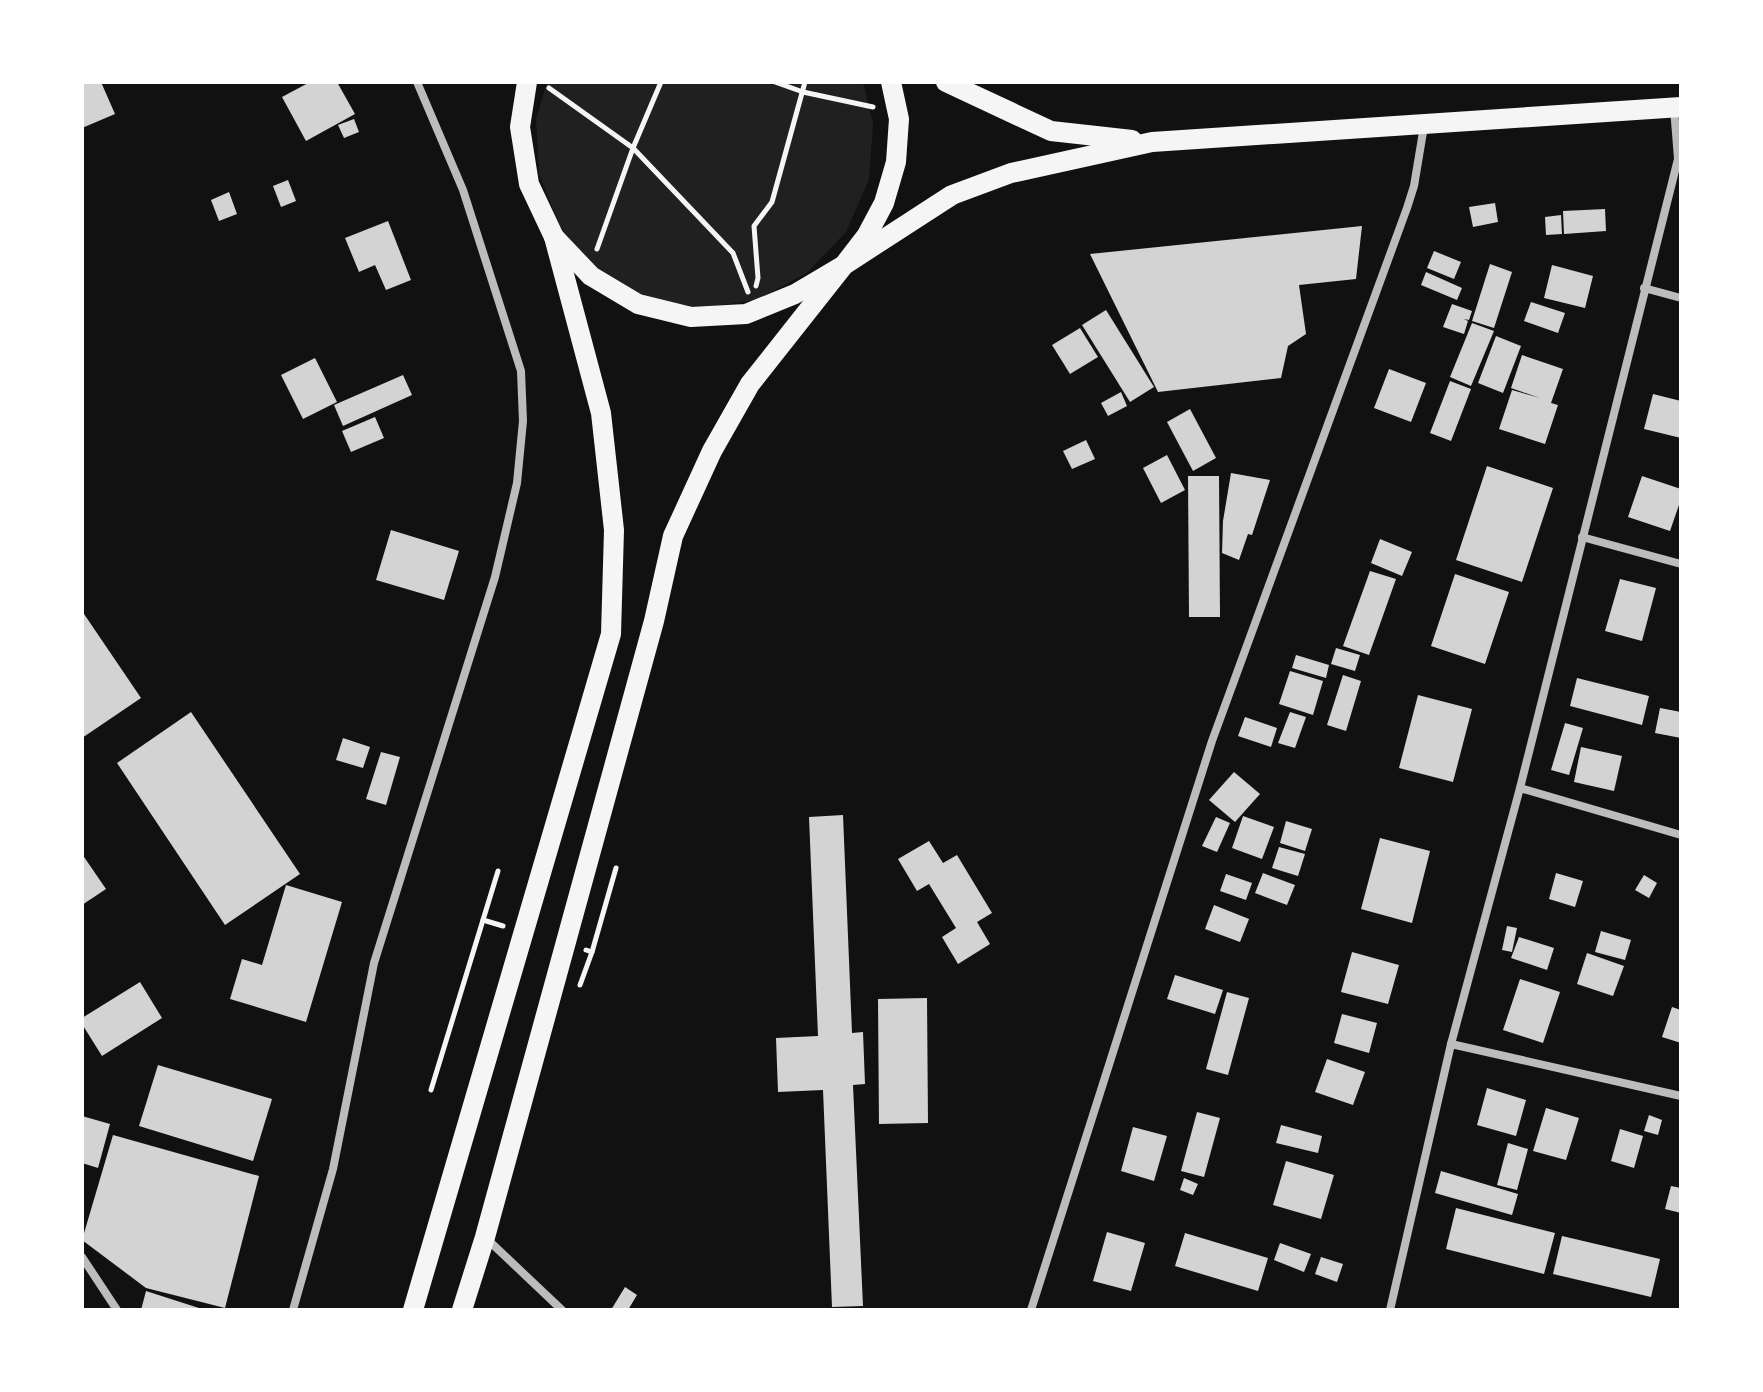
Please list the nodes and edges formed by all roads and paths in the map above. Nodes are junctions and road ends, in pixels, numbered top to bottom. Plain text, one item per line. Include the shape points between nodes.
1 (417, 82) edge
2 (527, 82) edge
3 (542, 82) edge
4 (661, 82) edge
5 (775, 82) edge
6 (805, 82) edge
7 (891, 82) edge
8 (946, 82) edge
9 (803, 92) junction
10 (1678, 108) edge
11 (899, 119) junction
12 (1424, 125) junction
13 (1152, 142) junction
14 (633, 148) junction
15 (1679, 160) edge
16 (554, 237) junction
17 (844, 265) junction
18 (586, 271) junction
19 (1644, 288) junction
20 (1681, 298) edge
21 (1582, 537) junction
22 (1681, 564) edge
23 (1520, 788) junction
24 (1681, 835) edge
25 (498, 871) dead end
26 (483, 920) dead end
27 (1451, 1044) junction
28 (1681, 1096) edge
29 (485, 1237) junction
30 (82, 1257) edge
31 (117, 1310) edge
32 (293, 1310) edge
33 (413, 1310) edge
34 (462, 1310) edge
35 (562, 1310) edge
36 (1031, 1310) edge
37 (1390, 1310) edge

1 - 32 street via 463,190 521,371 517,483 495,577 374,963 333,1169
2 - 16 highway via 520,127 529,184
3 - 14 path
4 - 14 path
5 - 9 path
6 - 9 path
7 - 11 highway
8 - 13 highway via 1051,131
9 - 11 path via 869,106
9 - 14 path via 772,202 754,226 758,278 752,300 733,253
10 - 12 highway
10 - 15 street
11 - 17 highway via 896,162 884,203
12 - 13 highway
12 - 36 street via 1407,208 1212,741
13 - 17 highway via 1011,173 952,195
14 - 18 path
15 - 19 street
16 - 18 highway
16 - 33 highway via 601,413 614,530 611,634
17 - 18 highway via 795,294 746,314 691,317 638,304
17 - 29 highway via 750,384 673,536
19 - 20 street
19 - 21 street
21 - 22 street
21 - 23 street
23 - 24 street
23 - 27 street
25 - 26 path
27 - 28 street
27 - 37 street
29 - 34 highway
29 - 35 street
30 - 31 street

